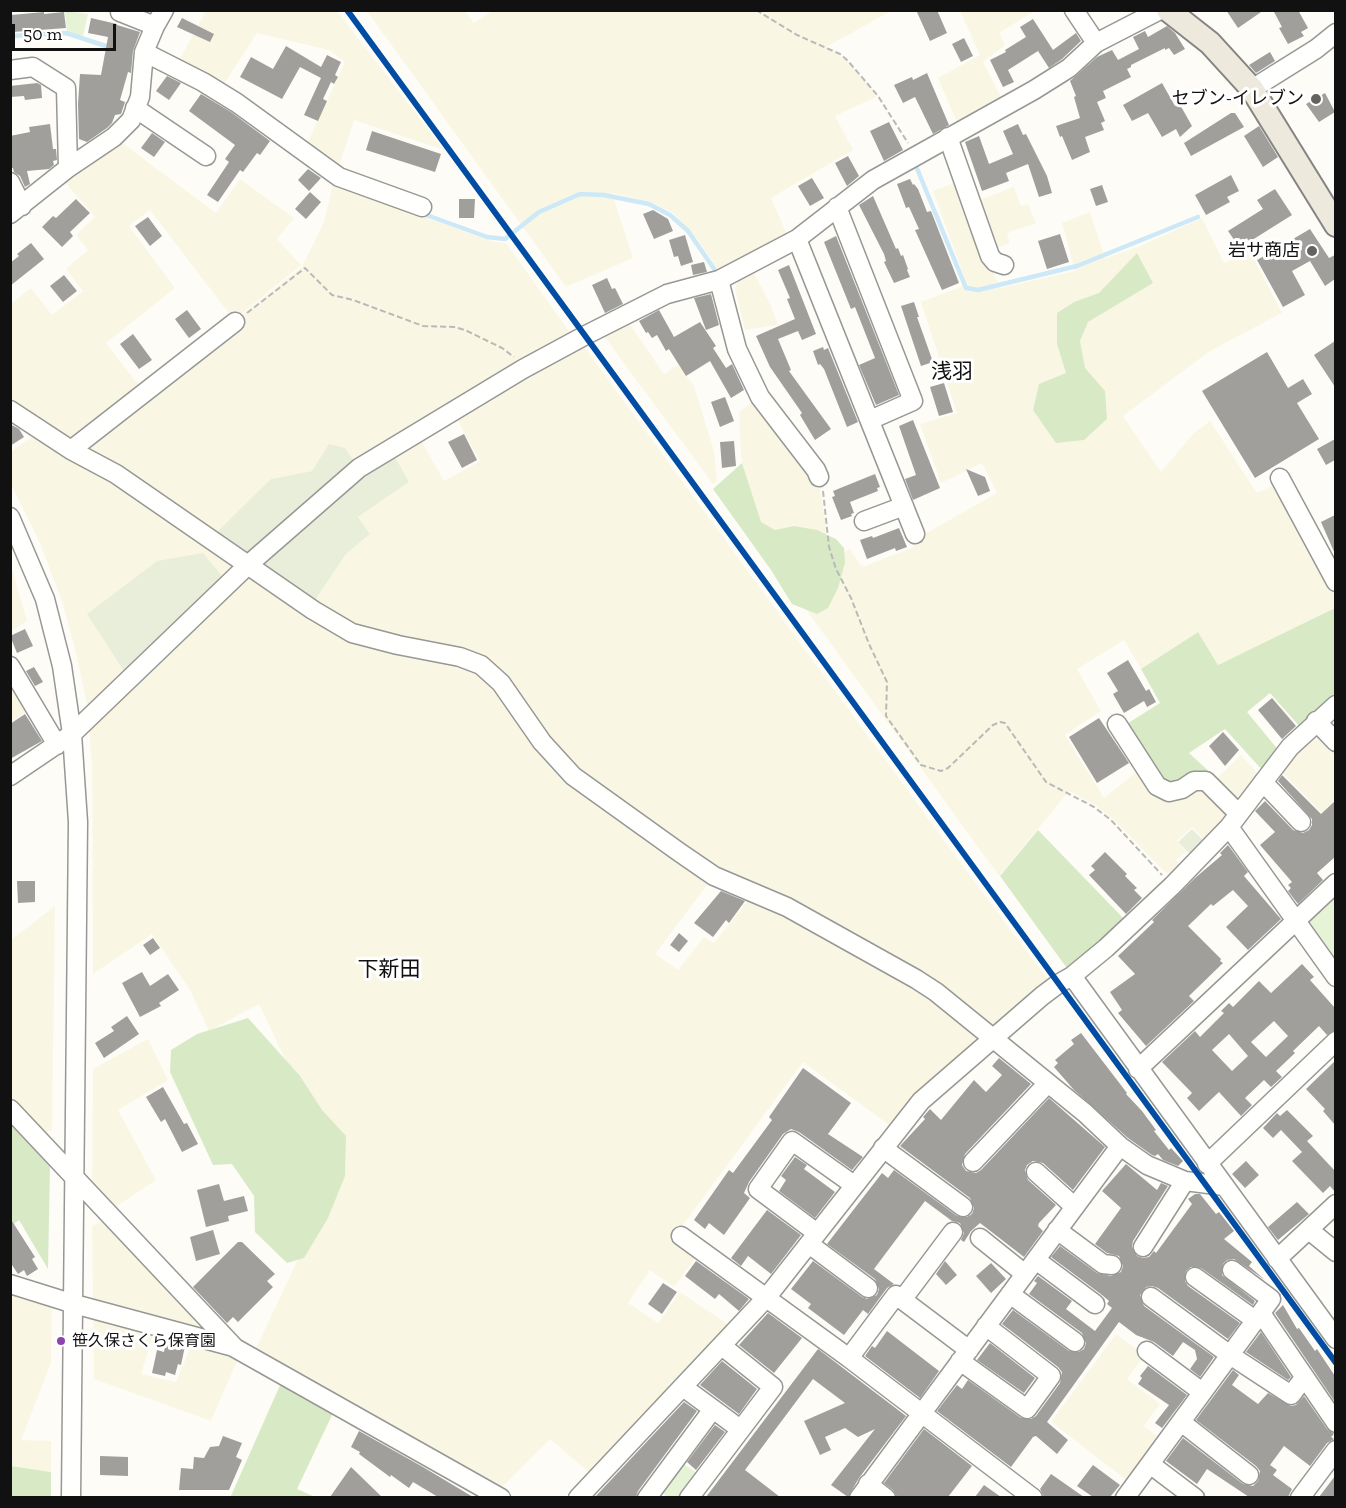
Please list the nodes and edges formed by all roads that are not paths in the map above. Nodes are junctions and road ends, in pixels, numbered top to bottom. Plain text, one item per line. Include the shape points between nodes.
1 (120, 10) edge
2 (1074, 10) edge
3 (1160, 10) edge
4 (1168, 10) edge
5 (160, 18) edge
6 (1335, 33) edge
7 (1096, 43) junction
8 (144, 52) junction
9 (10, 70) edge
10 (1252, 89) junction
11 (135, 108) junction
12 (948, 137) junction
13 (206, 156) dead end
14 (68, 168) junction
15 (10, 182) edge
16 (422, 207) dead end
17 (837, 207) junction
18 (16, 210) edge
19 (1335, 225) edge
20 (797, 239) junction
21 (1004, 265) dead end
22 (719, 280) junction
23 (235, 322) road end
24 (10, 410) edge
25 (870, 420) junction
26 (71, 450) junction
27 (819, 477) road end
28 (1280, 478) dead end
29 (904, 506) junction
30 (10, 517) edge
31 (864, 521) dead end
32 (915, 534) dead end
33 (249, 564) junction
34 (1335, 582) edge
35 (10, 666) edge
36 (1335, 705) edge
37 (1316, 721) junction
38 (1117, 724) dead end
39 (72, 734) junction
40 (1335, 742) edge
41 (57, 745) junction
42 (10, 776) edge
43 (1263, 782) junction
44 (1234, 821) junction
45 (1302, 822) dead end
46 (1334, 887) edge
47 (1294, 922) junction
48 (1072, 976) junction
49 (1335, 976) edge
50 (994, 1039) junction
51 (1335, 1041) edge
52 (1138, 1069) junction
53 (1048, 1083) junction
54 (10, 1109) edge
55 (1120, 1146) junction
56 (883, 1148) junction
57 (973, 1161) dead end
58 (1207, 1164) junction
59 (1036, 1172) dead end
60 (75, 1179) junction
61 (1185, 1181) junction
62 (854, 1185) junction
63 (1224, 1186) junction
64 (1335, 1204) edge
65 (963, 1207) dead end
66 (1075, 1207) junction
67 (1057, 1230) junction
68 (1309, 1230) junction
69 (952, 1232) dead end
70 (681, 1236) dead end
71 (813, 1238) junction
72 (980, 1238) dead end
73 (1143, 1247) dead end
74 (1335, 1252) edge
75 (1277, 1259) junction
76 (1113, 1265) dead end
77 (1030, 1267) junction
78 (1232, 1270) dead end
79 (1195, 1277) dead end
80 (10, 1284) edge
81 (868, 1288) dead end
82 (1010, 1294) junction
83 (767, 1297) junction
84 (1151, 1297) dead end
85 (902, 1300) junction
86 (74, 1304) junction
87 (1095, 1304) dead end
88 (1258, 1317) junction
89 (986, 1326) junction
90 (1335, 1339) edge
91 (1075, 1342) dead end
92 (722, 1346) junction
93 (235, 1348) junction
94 (1147, 1351) dead end
95 (964, 1355) junction
96 (1230, 1355) junction
97 (849, 1358) junction
98 (1304, 1378) junction
99 (682, 1387) junction
100 (1202, 1392) junction
101 (713, 1409) junction
102 (922, 1413) junction
103 (1180, 1422) junction
104 (1335, 1423) edge
105 (740, 1429) junction
106 (1335, 1450) edge
107 (1150, 1464) junction
108 (1249, 1474) dead end
109 (863, 1491) edge
110 (72, 1497) edge
111 (501, 1497) edge
112 (578, 1497) edge
113 (647, 1497) edge
114 (689, 1497) edge
115 (886, 1497) edge
116 (1033, 1497) edge
117 (1125, 1497) edge
118 (1196, 1497) edge
119 (1300, 1497) edge

1 - 5 street
2 - 7 street
3 - 7 street
4 - 10 main road via 1210,43
5 - 8 street
6 - 10 street
7 - 12 street via 1069,68
8 - 11 street via 140,97
8 - 16 street via 237,103 339,177
9 - 14 street via 33,67 66,88
10 - 19 main road
11 - 13 street
11 - 14 street via 131,120 114,136
12 - 17 street via 873,180
12 - 21 street via 990,256
14 - 18 street
15 - 18 street
17 - 20 street
17 - 25 street via 913,401
20 - 22 street
20 - 25 street
22 - 27 street via 737,349 759,397
22 - 33 street via 667,294 524,369 359,468
23 - 26 street
24 - 26 street
25 - 29 street
26 - 33 street via 116,474
28 - 34 street
29 - 31 street
29 - 32 street
30 - 39 street via 45,599 62,666
33 - 39 street
33 - 50 street via 352,633 481,665 501,683 542,742 573,776 714,876 787,907 916,979
35 - 41 street
36 - 37 street
37 - 40 street
37 - 43 street
38 - 44 street via 1157,786 1169,792 1194,781 1206,782
39 - 41 street
39 - 60 street via 78,822
41 - 42 street
43 - 44 street
43 - 45 street
44 - 47 street
44 - 48 street via 1172,886
46 - 47 street
47 - 49 street
47 - 52 street
48 - 50 street via 1042,996
48 - 52 street
50 - 53 street
50 - 56 street via 921,1101
51 - 58 street
52 - 58 street
53 - 55 street
53 - 57 street
54 - 60 street
55 - 61 street via 1147,1165
55 - 66 street
56 - 62 street
56 - 65 street
58 - 63 street
59 - 66 street
60 - 86 street
60 - 93 street
61 - 63 street
61 - 73 street
62 - 71 street
62 - 71 street via 792,1141 758,1189
63 - 75 street
64 - 68 street
66 - 67 street
67 - 76 street via 1103,1264
67 - 77 street
68 - 74 street
68 - 75 street
69 - 85 street
70 - 83 street
71 - 81 street
71 - 83 street
72 - 77 street
75 - 90 street
77 - 82 street
77 - 87 street
78 - 88 street via 1271,1299
79 - 88 street
80 - 86 street
82 - 89 street
82 - 91 street
83 - 92 street
83 - 97 street
84 - 96 street
85 - 95 street
85 - 97 street via 896,1295
86 - 93 street
86 - 110 street
88 - 96 street
88 - 98 street
89 - 95 street
89 - 95 street via 1051,1376 1027,1408
92 - 99 street
92 - 105 street via 773,1387
93 - 111 street
94 - 100 street
95 - 102 street
96 - 98 street via 1291,1395
96 - 100 street
97 - 102 street
98 - 104 street
99 - 101 street
99 - 112 street
100 - 103 street
101 - 105 street
101 - 113 street
102 - 109 street
102 - 116 street
103 - 107 street
103 - 108 street
105 - 114 street
106 - 119 street
107 - 117 street
107 - 118 street
109 - 115 street

